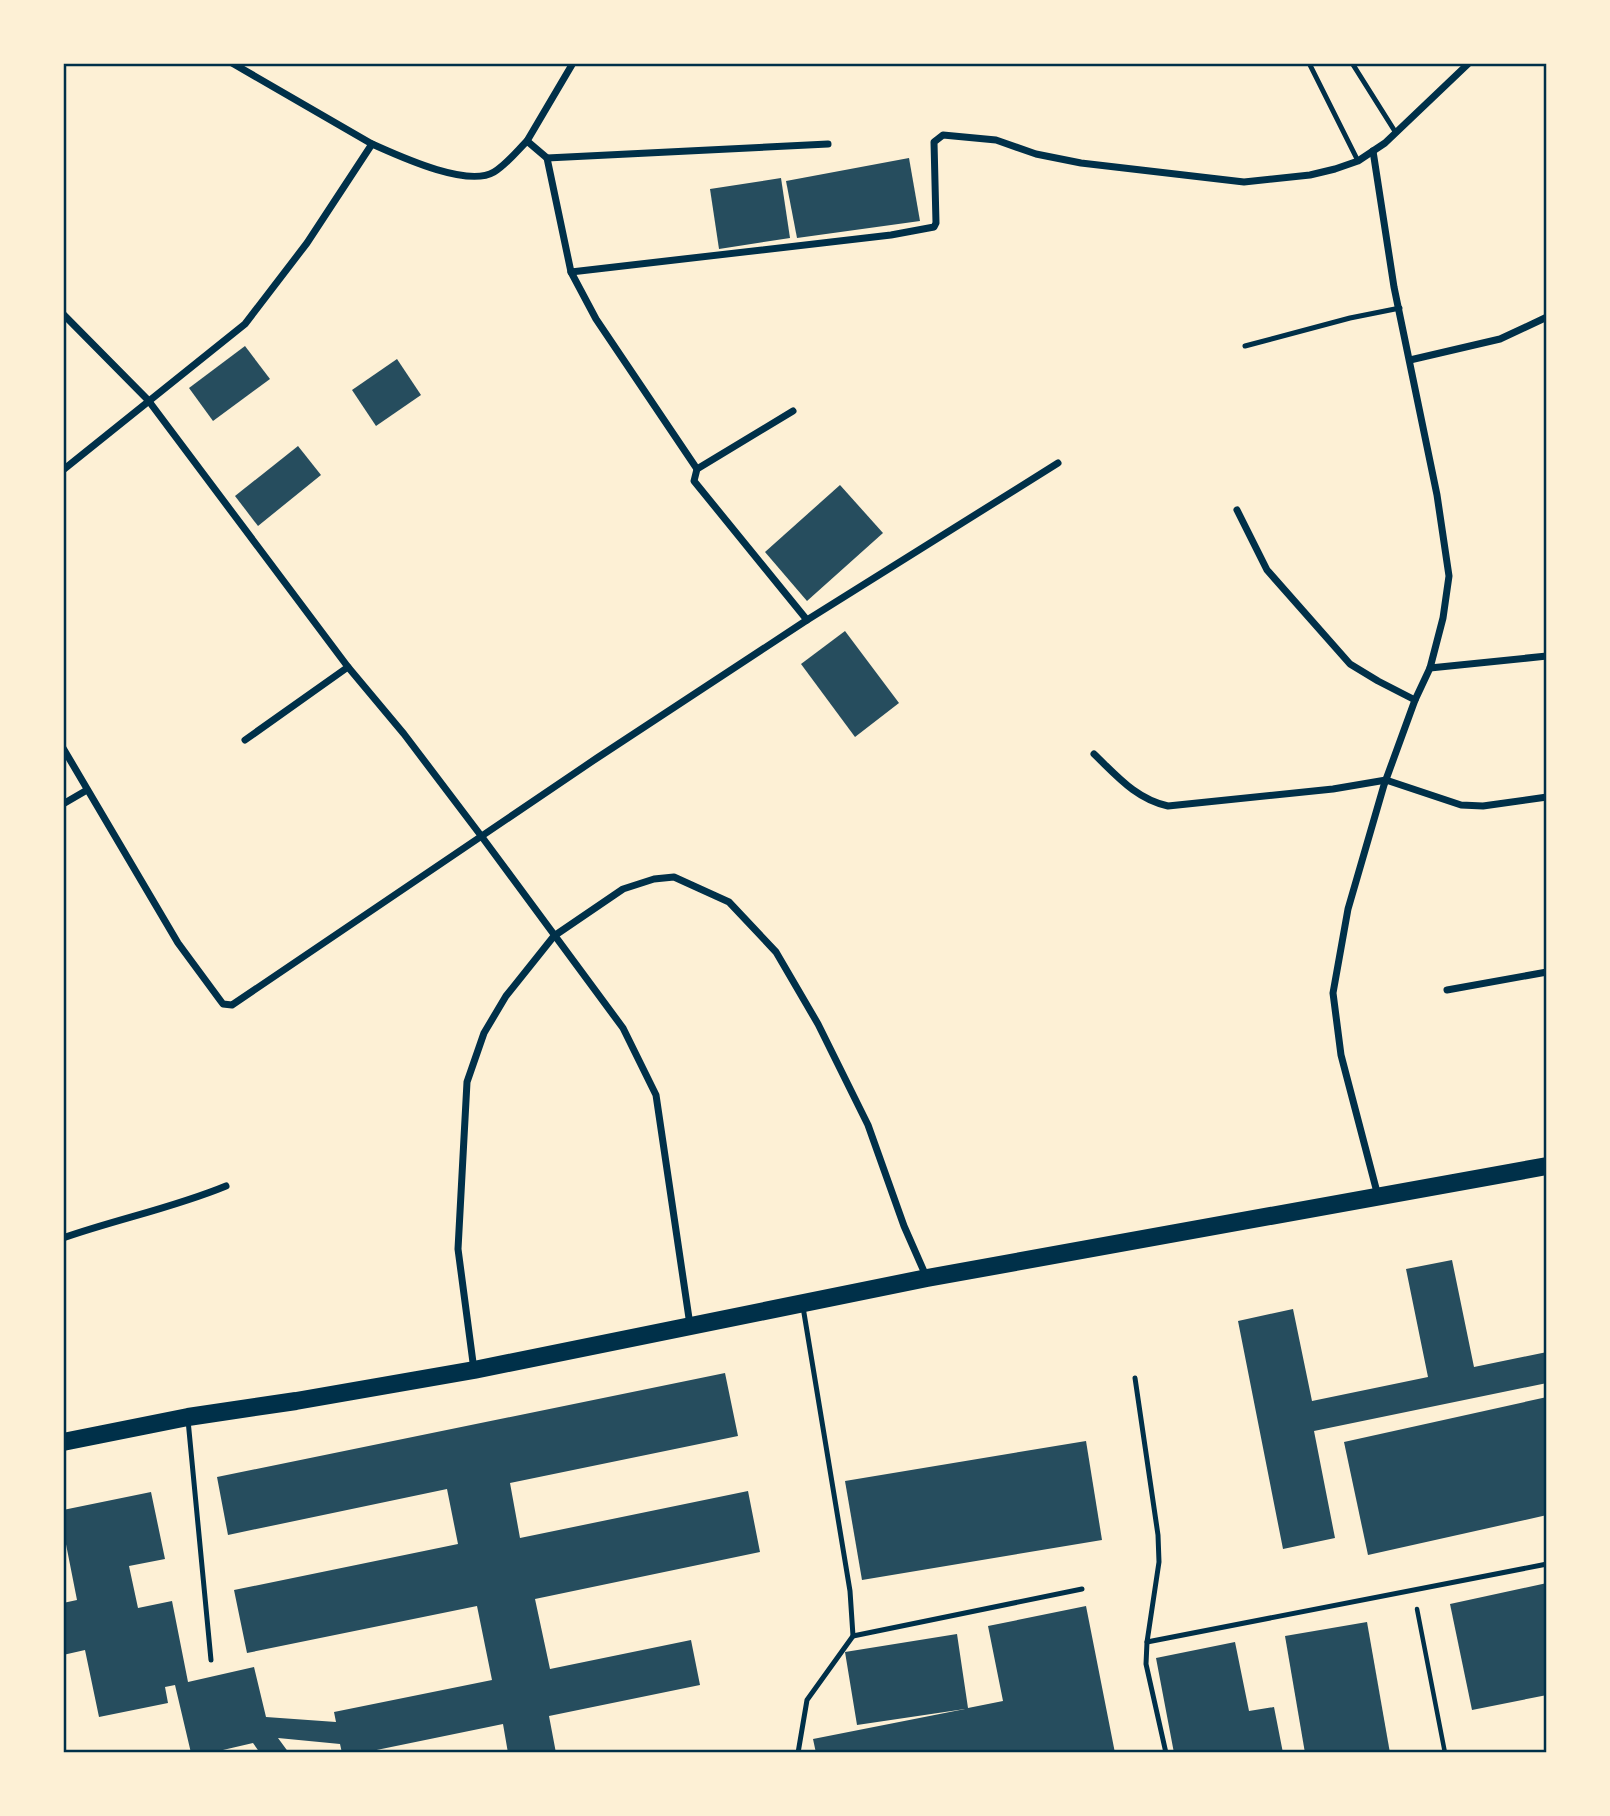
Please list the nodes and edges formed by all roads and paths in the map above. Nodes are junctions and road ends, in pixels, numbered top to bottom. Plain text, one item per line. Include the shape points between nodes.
1 (232, 63) edge
2 (573, 63) edge
3 (1309, 63) edge
4 (1352, 63) edge
5 (1469, 63) edge
6 (1396, 133) junction
7 (527, 141) junction
8 (828, 144) dead end
9 (372, 145) junction
10 (1373, 151) junction
11 (547, 158) junction
12 (1358, 161) junction
13 (571, 272) junction
14 (1400, 308) junction
15 (63, 314) edge
16 (1547, 317) edge
17 (1245, 346) dead end
18 (1410, 360) junction
19 (148, 400) junction
20 (793, 411) dead end
21 (1058, 463) dead end
22 (697, 469) junction
23 (63, 470) edge
24 (1237, 510) dead end
25 (807, 620) junction
26 (1547, 656) edge
27 (348, 667) junction
28 (1430, 668) junction
29 (1415, 700) junction
30 (245, 740) dead end
31 (63, 748) edge
32 (1094, 754) dead end
33 (1386, 780) junction
34 (87, 790) junction
35 (1547, 797) edge
36 (63, 804) edge
37 (482, 837) junction
38 (554, 936) junction
39 (1547, 972) edge
40 (1447, 990) dead end
41 (1547, 1166) edge
42 (226, 1186) dead end
43 (1379, 1196) junction
44 (63, 1238) edge
45 (927, 1278) junction
46 (803, 1303) junction
47 (690, 1326) junction
48 (474, 1370) junction
49 (1135, 1378) dead end
50 (188, 1417) junction
51 (63, 1442) edge
52 (1547, 1564) edge
53 (1082, 1589) dead end
54 (1413, 1591) junction
55 (853, 1636) junction
56 (1147, 1642) junction
57 (211, 1660) dead end
58 (798, 1753) edge
59 (1166, 1753) edge
60 (1445, 1753) edge

1 - 9 street
2 - 7 street
3 - 12 lane
4 - 6 lane
5 - 6 street
6 - 10 street
7 - 9 street via 486,176 422,166
7 - 11 street
8 - 11 street
9 - 19 street via 307,243 245,324
10 - 12 street
10 - 14 street
11 - 13 street
12 - 13 street via 1310,174 1244,182 1081,163 996,140 943,135 934,142 934,227
13 - 22 street via 596,319
14 - 17 lane
14 - 18 street
15 - 19 street
16 - 18 street via 1500,339
18 - 28 street via 1449,576 1444,618
19 - 23 street
19 - 27 street
20 - 22 street
21 - 25 street
22 - 25 street via 694,481
24 - 29 street via 1268,570 1350,664
25 - 37 street
26 - 28 street
27 - 30 street
27 - 37 street
28 - 29 street
29 - 33 street
31 - 34 street
32 - 33 street via 1139,795 1168,806
33 - 35 street via 1461,805
33 - 43 street via 1348,909 1333,993 1341,1055
34 - 36 street
34 - 37 street via 178,943 228,1005 239,1002
37 - 38 street
38 - 45 street via 623,889 654,879 674,877 729,902 775,951 818,1024 868,1125
38 - 47 street via 623,1028 656,1095
38 - 48 street via 506,996 484,1033 467,1082 458,1249
39 - 40 street
41 - 43 main road
42 - 44 street
43 - 45 main road
45 - 46 main road
46 - 47 main road
46 - 55 lane via 850,1591
47 - 48 main road
48 - 50 main road
49 - 56 lane via 1158,1535 1159,1562
50 - 51 main road
50 - 57 lane
52 - 54 lane
53 - 55 lane
54 - 56 lane
54 - 60 path
55 - 58 lane via 807,1700
56 - 59 lane via 1146,1664

